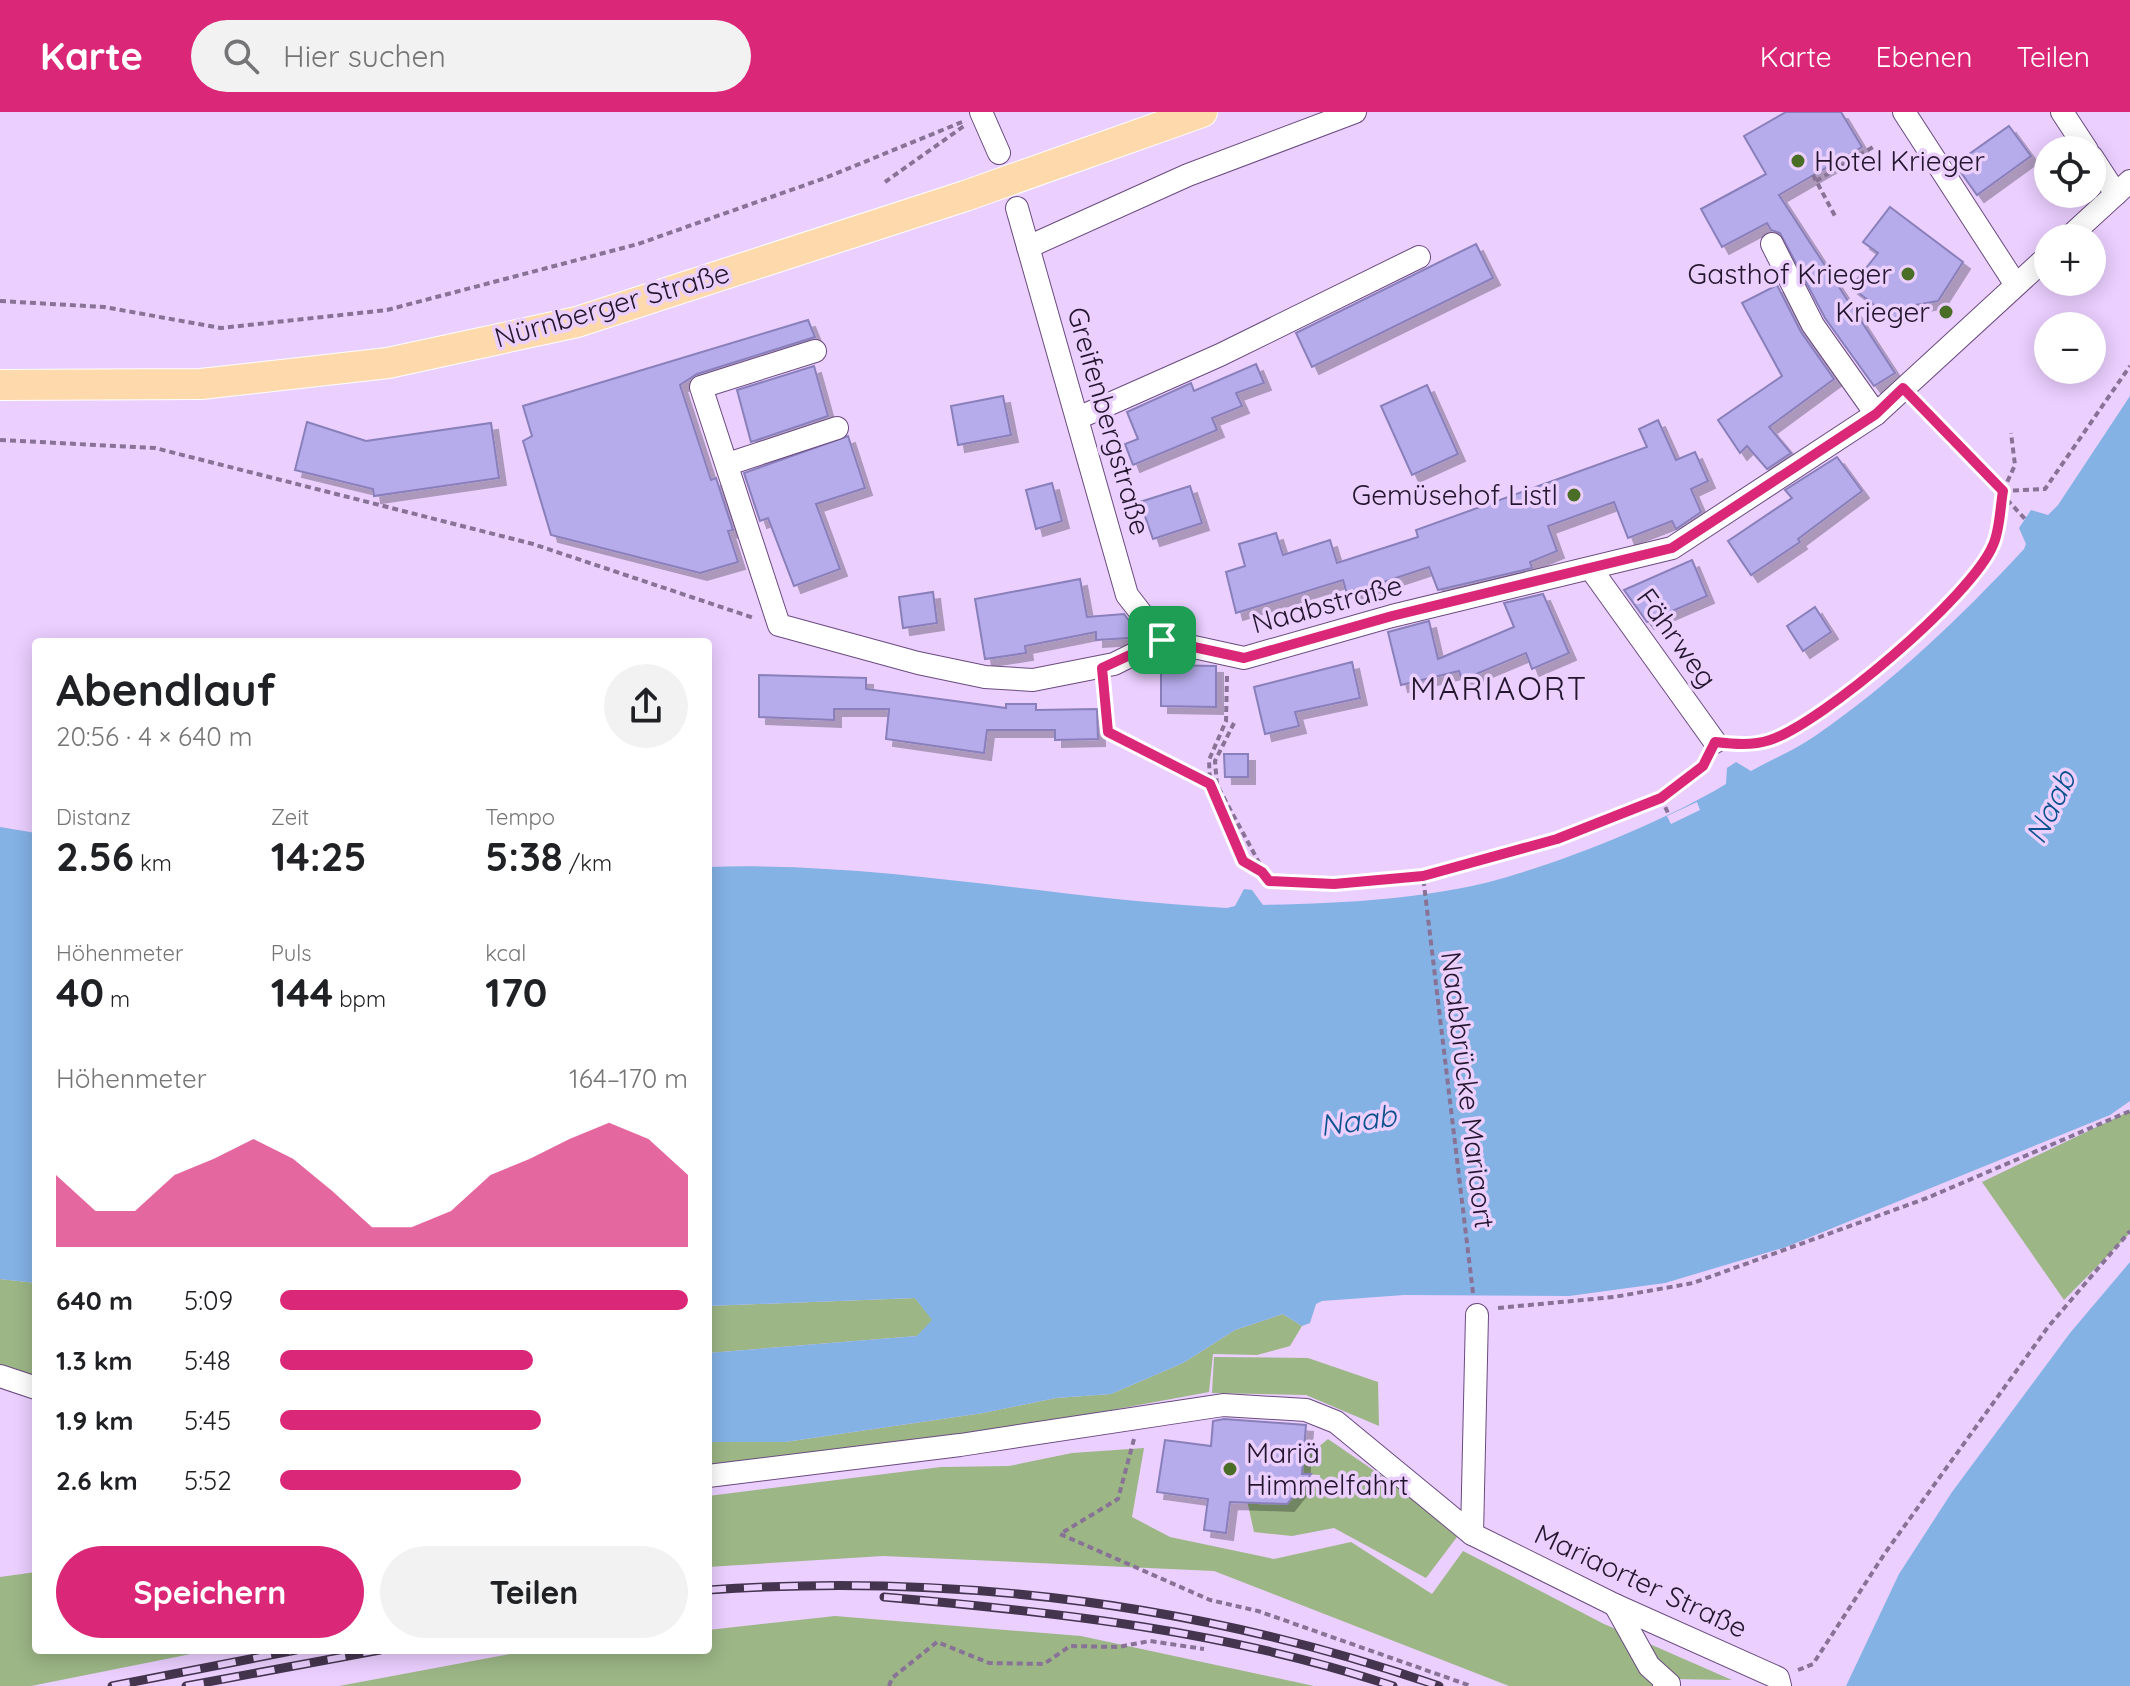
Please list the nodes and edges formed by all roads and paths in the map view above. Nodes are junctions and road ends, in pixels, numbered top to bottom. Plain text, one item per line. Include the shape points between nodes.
1 (1202, 112) edge
2 (1355, 112) edge
3 (1904, 112) edge
4 (2062, 112) edge
5 (984, 113) edge
6 (2078, 136) edge
7 (1873, 147) dead end
8 (999, 153) dead end
9 (2106, 171) edge
10 (1813, 175) dead end
11 (1816, 181) junction
12 (885, 182) dead end
13 (2123, 187) edge
14 (1017, 208) dead end
15 (1835, 216) dead end
16 (2083, 224) edge
17 (1772, 244) dead end
18 (1028, 247) junction
19 (1419, 257) dead end
20 (2034, 269) edge
21 (2016, 285) junction
22 (0, 301) edge
23 (1871, 303) dead end
24 (1864, 311) dead end
25 (815, 351) dead end
26 (2130, 366) edge
27 (0, 385) edge
28 (1903, 388) junction
29 (1876, 414) junction
30 (1078, 418) junction
31 (837, 428) dead end
32 (2011, 433) dead end
33 (0, 440) edge
34 (728, 464) junction
35 (2003, 491) junction
36 (2025, 519) dead end
37 (1591, 569) junction
38 (779, 625) junction
39 (1162, 640) junction
40 (1229, 655) junction
41 (1102, 668) junction
42 (1234, 723) dead end
43 (1715, 742) junction
44 (1210, 784) junction
45 (1661, 798) junction
46 (1669, 815) dead end
47 (1262, 872) junction
48 (1423, 876) junction
49 (2130, 1111) edge
50 (2130, 1231) edge
51 (1480, 1307) junction
52 (0, 1376) edge
53 (32, 1387) edge
54 (1142, 1419) junction
55 (712, 1475) edge
56 (1472, 1534) junction
57 (1615, 1605) junction
58 (1204, 1649) dead end
59 (1779, 1682) edge
60 (889, 1686) edge
61 (1471, 1686) edge
62 (1664, 1686) edge

1 - 27 main road, Nürnberger Straße via 965,196 577,322 388,363 201,384
2 - 18 street via 1188,175
3 - 21 street
4 - 6 street
5 - 8 street
5 - 12 path
5 - 22 path via 825,178 638,244 387,310 221,328 104,307
7 - 11 path
9 - 13 street
10 - 11 path
11 - 15 path
13 - 16 street
14 - 18 street, Greifenbergstraße
17 - 29 street via 1813,325
18 - 30 street, Greifenbergstraße
19 - 30 street
20 - 21 street, Naabstraße
21 - 28 street, Naabstraße
23 - 24 path
25 - 34 street via 701,387
26 - 35 path via 2045,489
28 - 29 street, Naabstraße
28 - 35 path
29 - 37 street, Naabstraße via 1672,548
30 - 39 street, Greifenbergstraße via 1127,595
31 - 34 street
32 - 35 path via 2015,465
33 - 38 path via 155,448 533,544
34 - 38 street
35 - 36 path
35 - 43 path via 1994,544 1943,611 1801,726 1769,741
37 - 40 street, Naabstraße via 1244,658
37 - 43 street, Fährweg
38 - 41 street via 985,677 1033,680
39 - 40 street, Naabstraße
39 - 41 street
40 - 44 path via 1226,721 1209,760
41 - 44 path via 1108,732
42 - 47 path via 1215,761 1217,785
43 - 45 path via 1703,766
44 - 47 path via 1243,861
45 - 46 path
45 - 48 path via 1557,839
47 - 48 path via 1269,881 1334,884
48 - 51 path, Naabbrücke Mariaort
49 - 51 path via 1927,1198 1693,1283 1614,1297
50 - 59 path via 2048,1327 1892,1542 1813,1664
51 - 56 street
52 - 53 street
54 - 55 street, Mariaorter Straße
54 - 56 street, Mariaorter Straße via 1223,1405 1306,1410 1336,1422
54 - 61 path via 1118,1499 1060,1534 1210,1600 1258,1611
56 - 57 street, Mariaorter Straße
57 - 59 street, Mariaorter Straße
57 - 62 street via 1649,1666 1669,1684
58 - 60 path via 1150,1641 1070,1646 1044,1664 989,1663 937,1642

